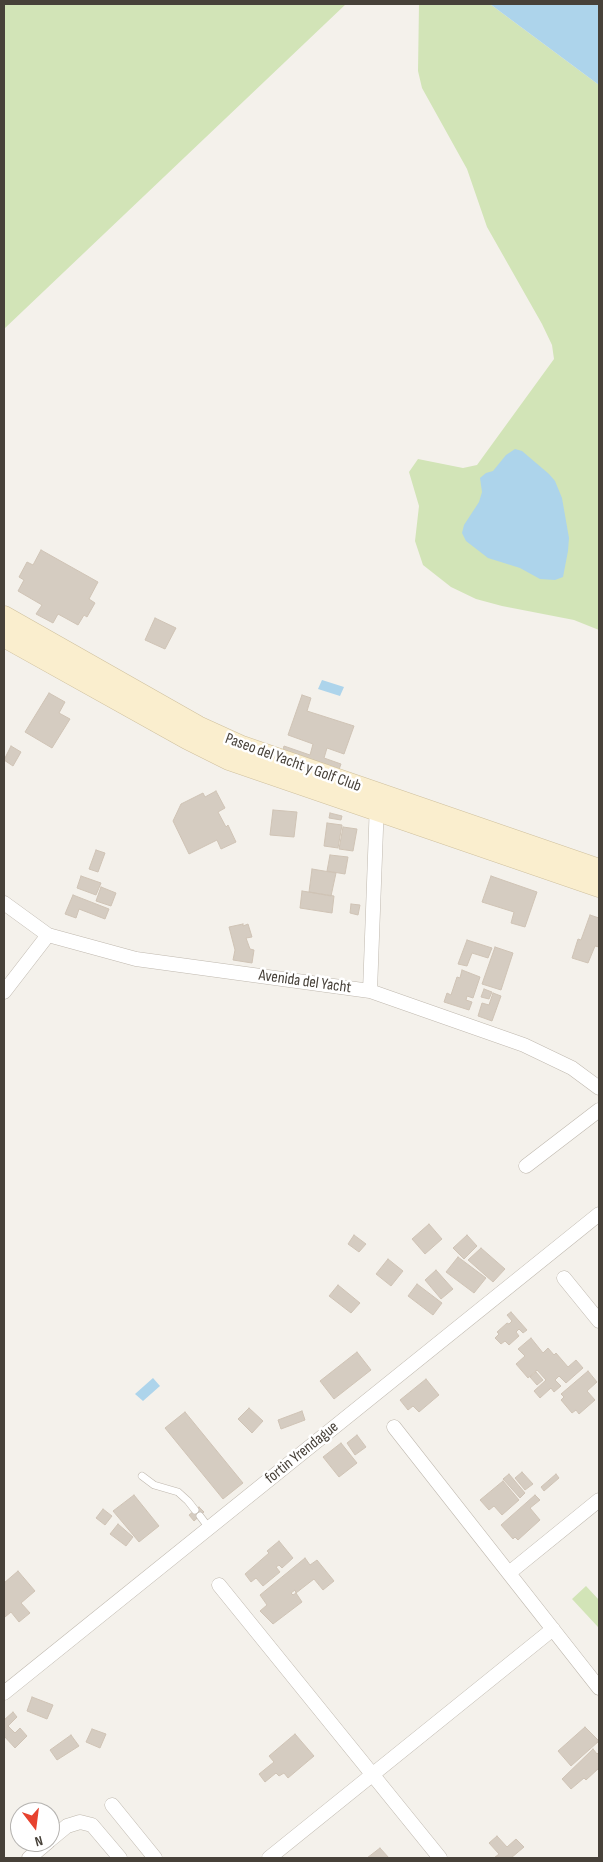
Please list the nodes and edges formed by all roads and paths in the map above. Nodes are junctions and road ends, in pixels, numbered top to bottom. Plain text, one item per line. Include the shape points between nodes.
1 (4, 616) edge
2 (4, 637) edge
3 (377, 802) junction
4 (599, 869) edge
5 (599, 887) edge
6 (4, 903) edge
7 (48, 935) junction
8 (370, 991) junction
9 (4, 992) edge
10 (599, 1088) edge
11 (599, 1110) edge
12 (526, 1166) dead end
13 (599, 1214) edge
14 (564, 1278) dead end
15 (599, 1321) edge
16 (394, 1427) dead end
17 (142, 1476) dead end
18 (599, 1500) edge
19 (209, 1528) junction
20 (509, 1573) junction
21 (219, 1584) dead end
22 (553, 1629) junction
23 (598, 1683) edge
24 (4, 1692) edge
25 (373, 1774) junction
26 (112, 1805) dead end
27 (60, 1832) edge
28 (120, 1858) edge
29 (155, 1858) edge
30 (269, 1858) edge
31 (440, 1858) edge

1 - 3 main road, Paseo del Yacht y Golf Club via 198,726
2 - 3 main road, Paseo del Yacht y Golf Club via 229,760 293,783
3 - 4 main road, Paseo del Yacht y Golf Club
3 - 5 main road, Paseo del Yacht y Golf Club
3 - 8 street
6 - 7 street, Avenida del Yacht
7 - 8 street, Avenida del Yacht via 136,959
7 - 9 street
8 - 10 street, Avenida del Yacht via 524,1045 572,1068
11 - 12 street
13 - 19 street, fortin Yrendague
14 - 15 street
16 - 20 street
17 - 19 lane via 154,1485 178,1492
18 - 20 street
19 - 24 street, fortin Yrendague
20 - 22 street
21 - 25 street
22 - 23 street
22 - 25 street
25 - 30 street
25 - 31 street
26 - 29 street
27 - 28 street via 80,1822 92,1825

